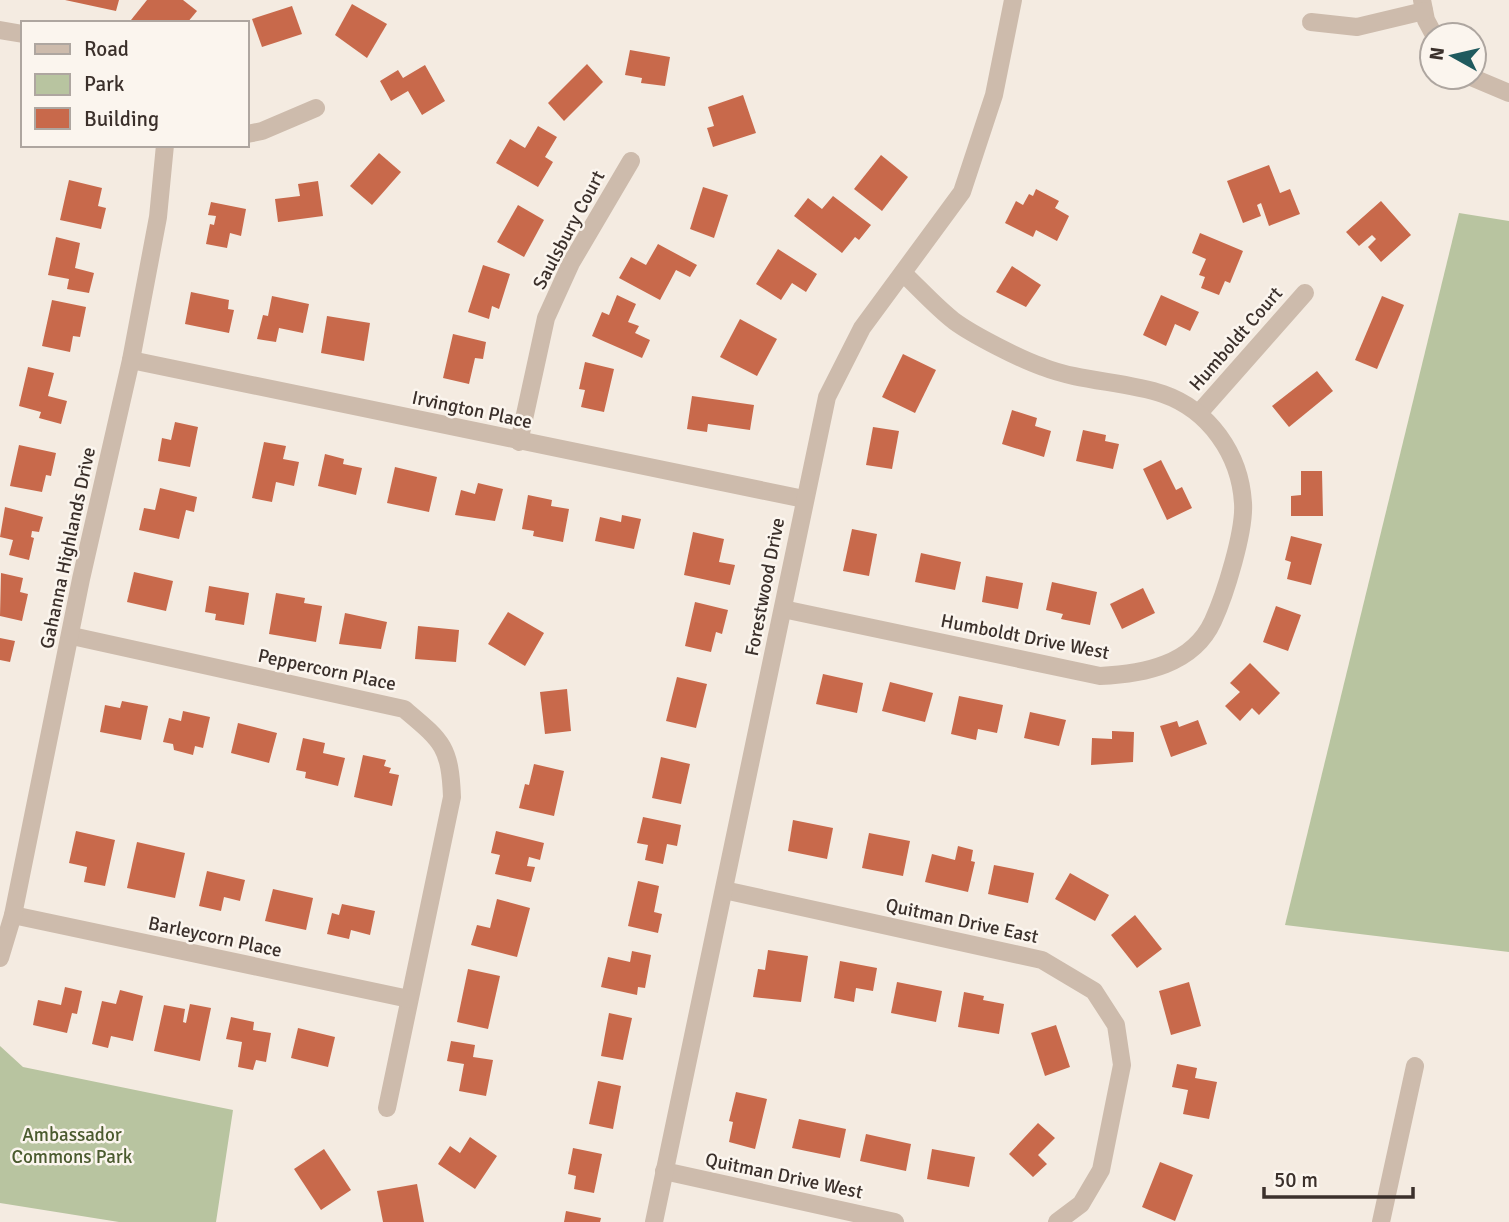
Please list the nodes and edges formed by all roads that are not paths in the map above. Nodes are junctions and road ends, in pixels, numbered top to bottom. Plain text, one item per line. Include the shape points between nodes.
1 (1013, 0) edge
2 (1423, 5) edge
3 (1311, 22) dead end
4 (0, 30) edge
5 (21, 34) edge
6 (1488, 84) edge
7 (1509, 93) edge
8 (316, 108) dead end
9 (248, 134) edge
10 (170, 147) edge
11 (631, 161) dead end
12 (903, 274) junction
13 (1305, 293) dead end
14 (131, 360) junction
15 (1199, 414) junction
16 (519, 442) junction
17 (804, 499) junction
18 (783, 609) junction
19 (72, 636) junction
20 (724, 890) junction
21 (13, 915) junction
22 (0, 958) edge
23 (410, 999) junction
24 (1415, 1066) dead end
25 (387, 1108) dead end
26 (664, 1171) junction
27 (654, 1222) edge
28 (895, 1222) edge
29 (1057, 1222) edge
30 (1381, 1222) edge

1 - 12 street, Forestwood Drive via 994,94 962,192
2 - 3 street via 1357,27
4 - 5 street
6 - 7 street
8 - 9 street
10 - 14 street, Gahanna Highlands Drive
11 - 16 street, Saulsbury Court via 572,263 547,318
12 - 15 street, Humboldt Drive West via 954,321 1044,368 1163,394
12 - 17 street, Forestwood Drive via 862,328 827,397
13 - 15 street, Humboldt Court
14 - 16 street, Irvington Place
14 - 19 street, Gahanna Highlands Drive
15 - 18 street, Humboldt Drive West via 1215,428 1236,464 1244,504 1226,593 1208,633 1174,661 1138,674 1100,676
16 - 17 street, Irvington Place
17 - 18 street, Forestwood Drive
18 - 20 street, Forestwood Drive
19 - 21 street, Gahanna Highlands Drive
19 - 23 street, Peppercorn Place via 404,709 438,737 450,761 452,797
20 - 26 street, Forestwood Drive
20 - 29 street, Quitman Drive East via 1042,960 1094,991 1116,1025 1122,1065 1101,1170 1080,1204
21 - 22 street, Gahanna Highlands Drive
21 - 23 street, Barleycorn Place
23 - 25 street, Peppercorn Place
24 - 30 street
26 - 27 street, Forestwood Drive
26 - 28 street, Quitman Drive West

